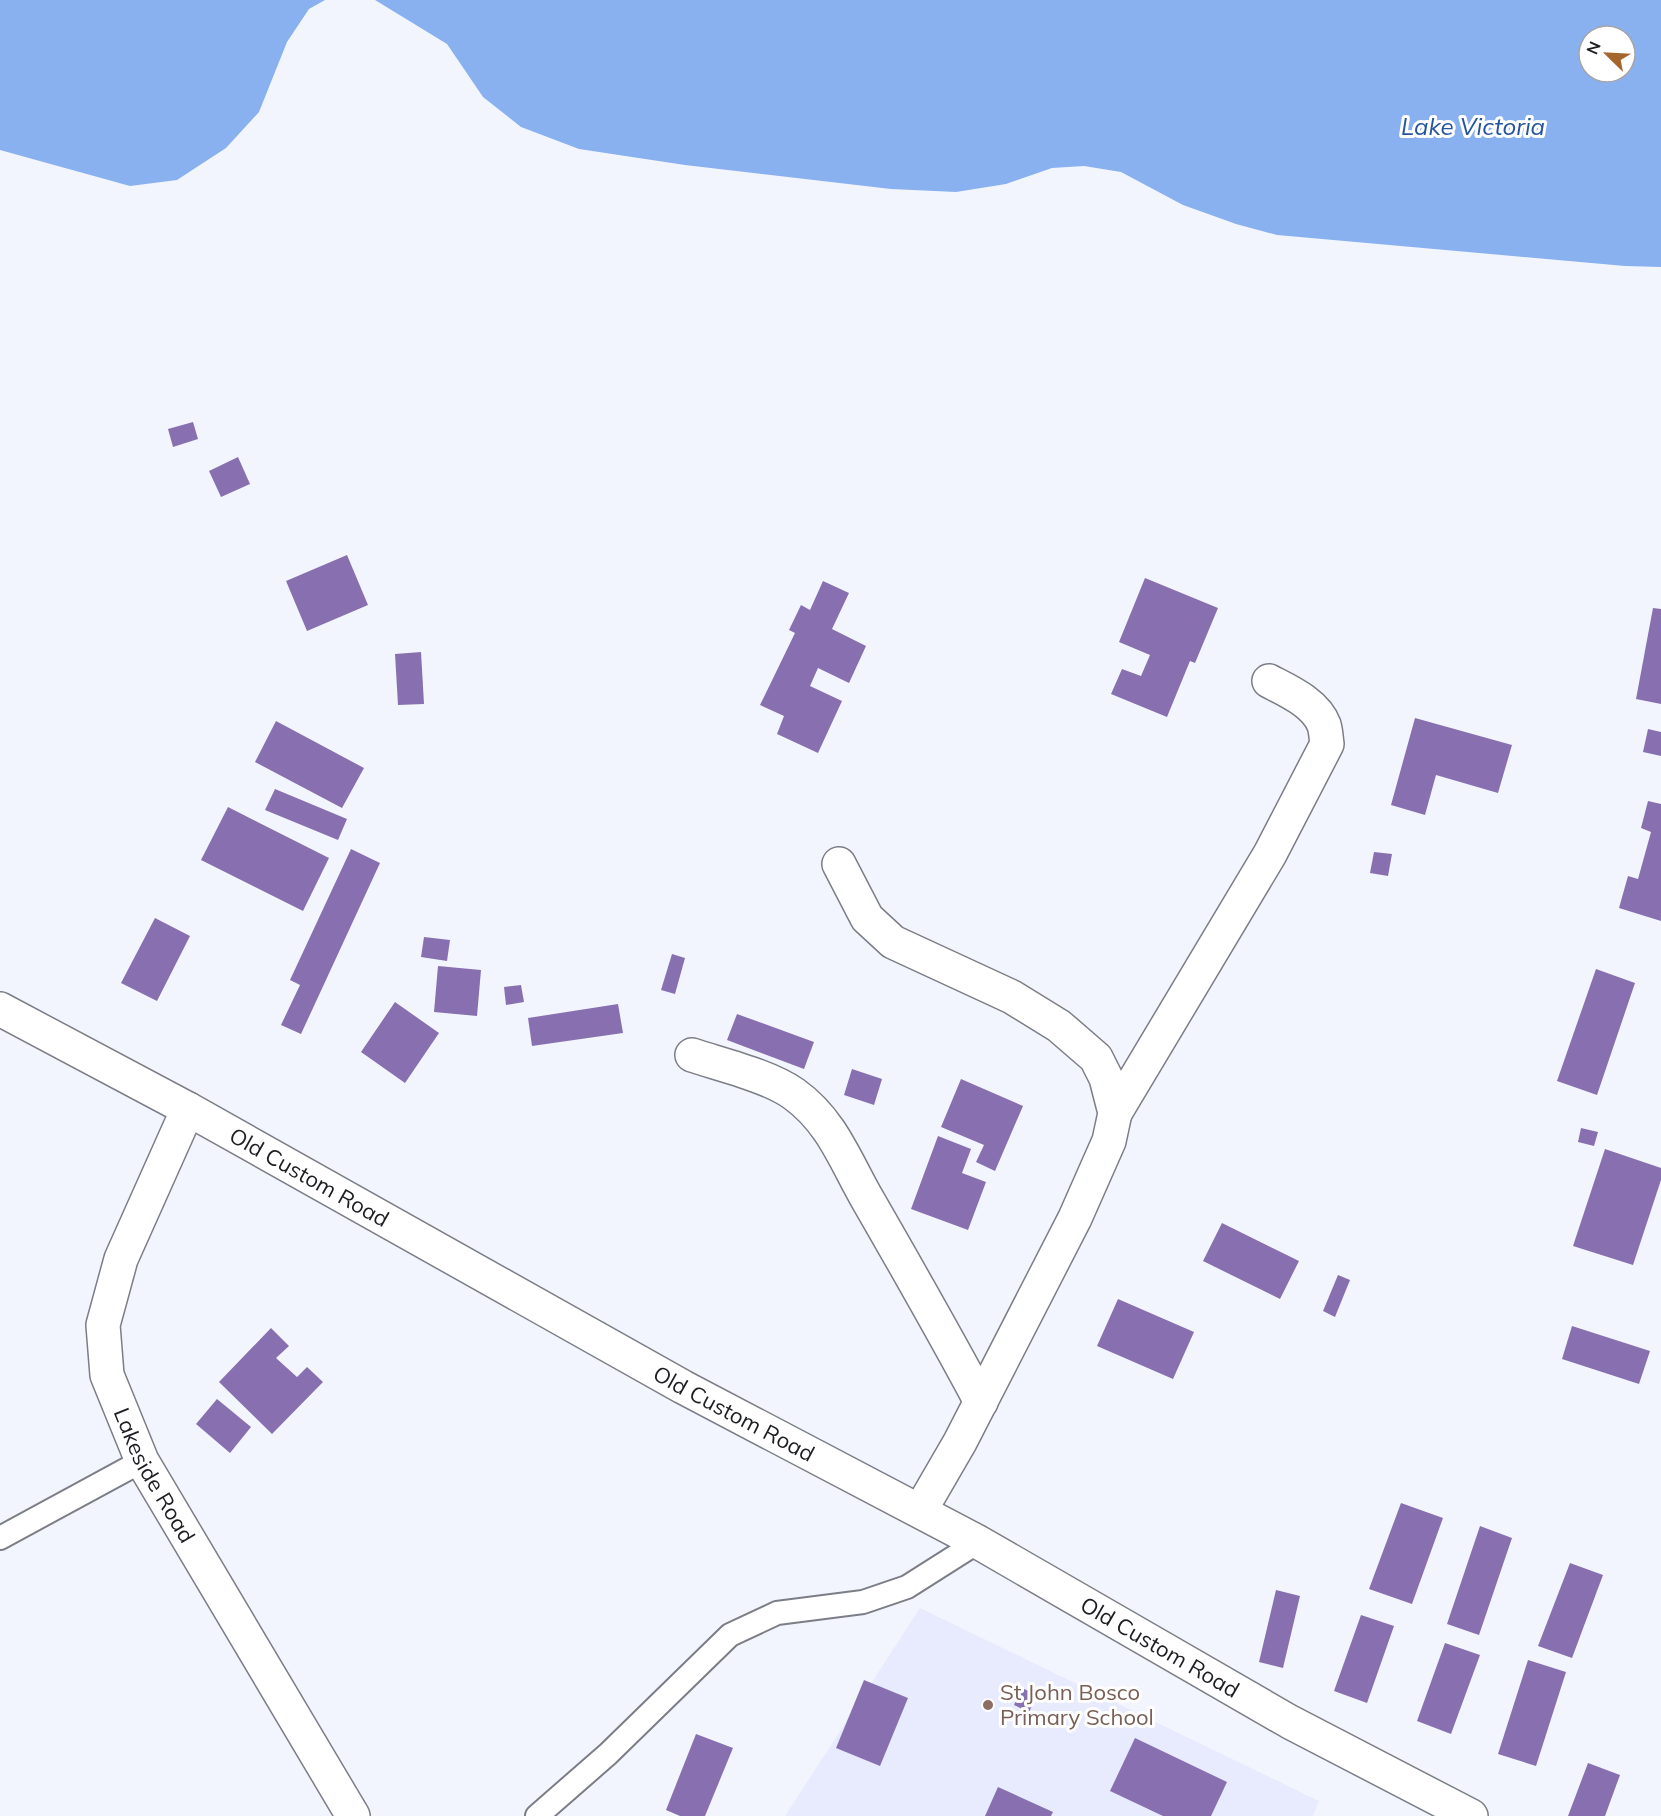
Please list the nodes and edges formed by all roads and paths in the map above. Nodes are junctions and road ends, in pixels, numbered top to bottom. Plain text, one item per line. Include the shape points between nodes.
1 (1269, 681) dead end
2 (839, 864) dead end
3 (0, 1009) edge
4 (692, 1055) dead end
5 (188, 1109) junction
6 (1115, 1113) junction
7 (981, 1402) junction
8 (142, 1461) junction
9 (920, 1511) junction
10 (0, 1538) edge
11 (978, 1542) junction
12 (353, 1816) edge
13 (537, 1816) edge
14 (1471, 1816) edge

1 - 6 street via 1314,710 1324,724 1327,744 1270,854
2 - 6 street via 867,918 893,942 1012,997 1059,1026 1096,1058
3 - 5 street, Old Custom Road
4 - 7 street via 793,1093 819,1115
5 - 8 street, Lakeside Road via 120,1260 104,1325 107,1375
5 - 9 street, Old Custom Road via 684,1387
6 - 7 street via 1109,1141 1075,1218
7 - 9 street
8 - 10 lane
8 - 12 street, Lakeside Road
9 - 11 street, Old Custom Road
11 - 13 lane via 907,1587 863,1602 777,1613 730,1635 608,1754
11 - 14 street, Old Custom Road via 1290,1722

